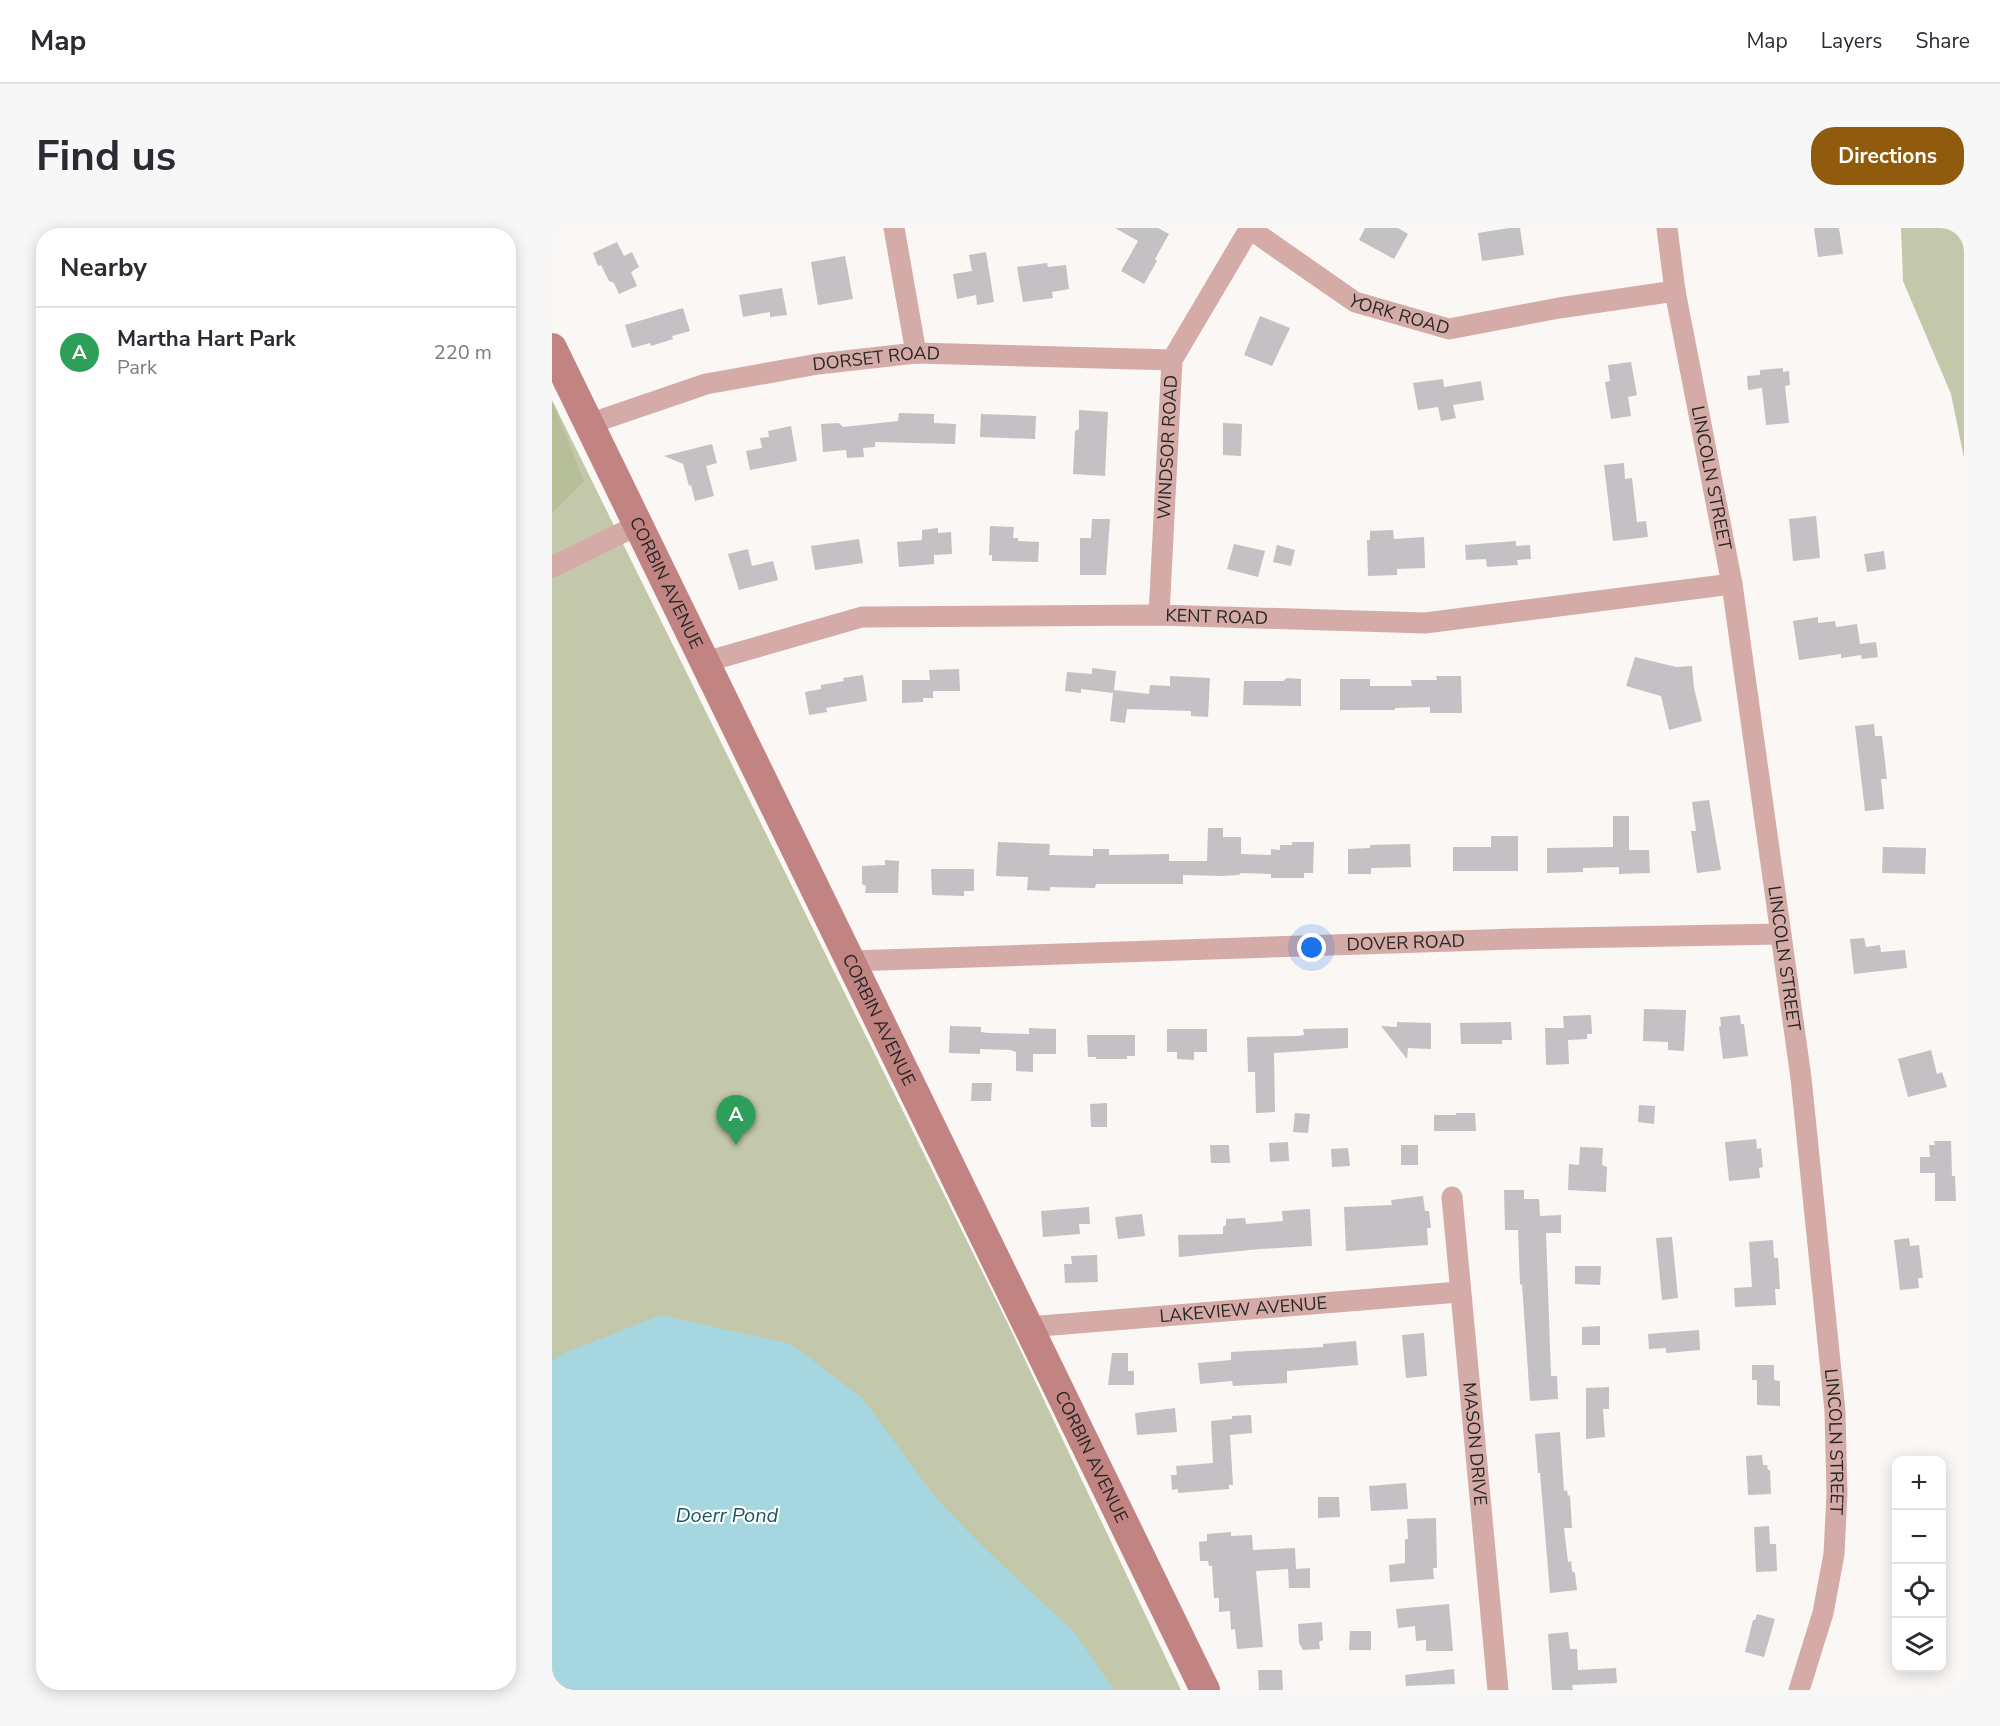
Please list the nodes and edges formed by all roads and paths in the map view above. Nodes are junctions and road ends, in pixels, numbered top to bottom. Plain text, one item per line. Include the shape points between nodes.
1 (894, 228) edge
2 (1250, 228) edge
3 (1667, 228) edge
4 (1675, 291) junction
5 (552, 348) edge
6 (916, 353) junction
7 (1172, 360) junction
8 (589, 424) junction
9 (638, 525) junction
10 (552, 567) edge
11 (1732, 584) junction
12 (1159, 615) junction
13 (705, 662) junction
14 (1781, 934) junction
15 (851, 961) junction
16 (1452, 1197) dead end
17 (1460, 1292) junction
18 (1028, 1327) junction
19 (1205, 1690) edge
20 (1498, 1690) edge
21 (1799, 1690) edge

1 - 6 street
2 - 4 street, YORK ROAD via 1355,302 1449,329
2 - 7 street, WINDSOR ROAD
3 - 4 street, LINCOLN STREET
4 - 11 street, LINCOLN STREET
5 - 8 main road, CORBIN AVENUE
6 - 7 street, DORSET ROAD
6 - 8 street, DORSET ROAD via 818,364 706,384
7 - 12 street, WINDSOR ROAD
8 - 9 main road, CORBIN AVENUE
9 - 10 street
9 - 13 main road, CORBIN AVENUE
11 - 12 street, KENT ROAD via 1425,623
11 - 14 street, LINCOLN STREET
12 - 13 street, KENT ROAD via 862,617
13 - 15 main road, CORBIN AVENUE
14 - 15 street, DOVER ROAD
14 - 21 street, LINCOLN STREET via 1801,1078 1835,1411 1837,1492 1834,1554 1823,1613
15 - 18 main road, CORBIN AVENUE
16 - 17 street, MASON DRIVE
17 - 18 street, LAKEVIEW AVENUE
17 - 20 street, MASON DRIVE
18 - 19 main road, CORBIN AVENUE

